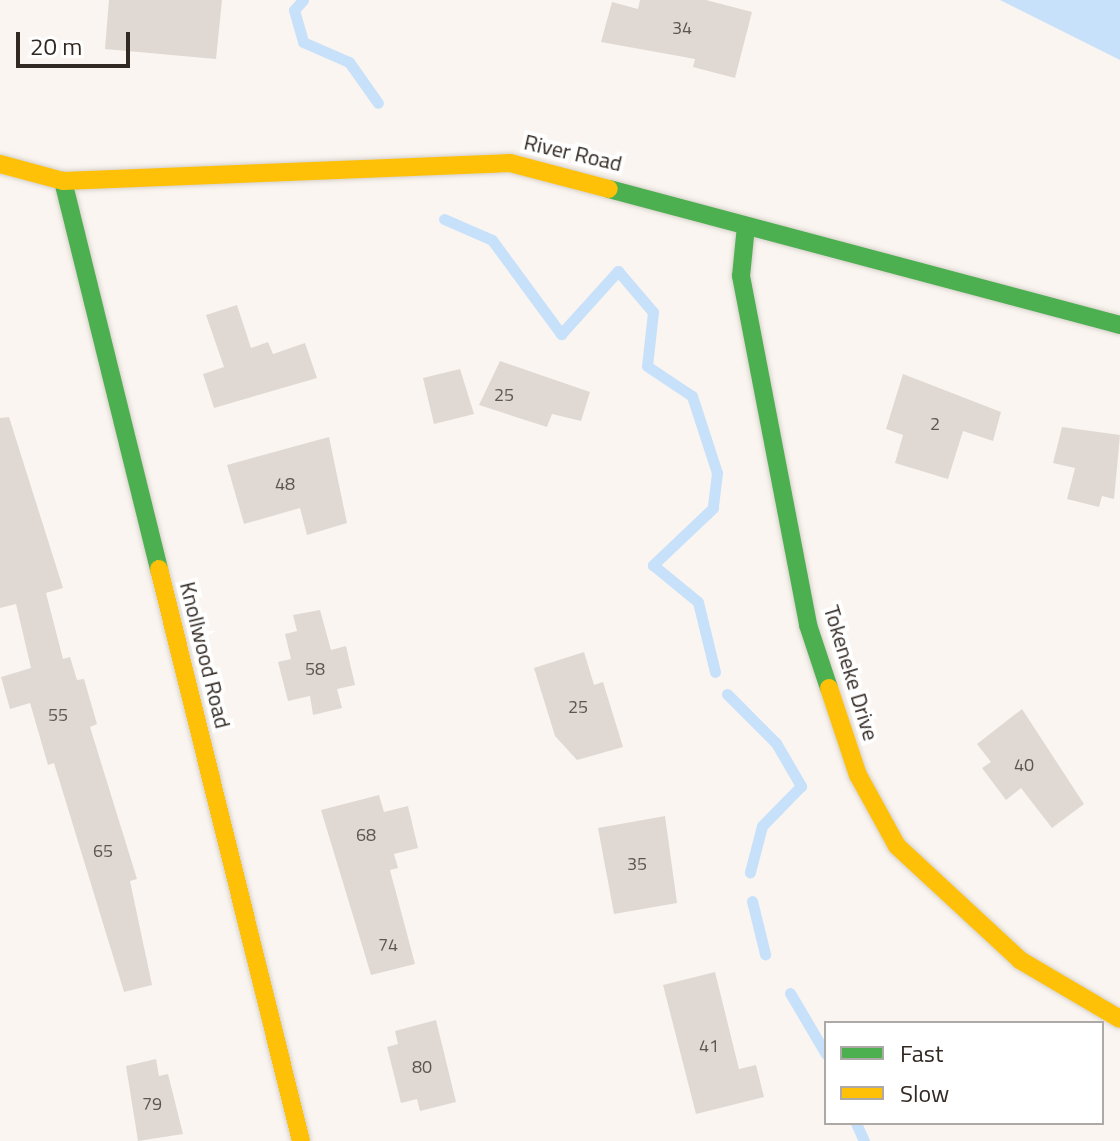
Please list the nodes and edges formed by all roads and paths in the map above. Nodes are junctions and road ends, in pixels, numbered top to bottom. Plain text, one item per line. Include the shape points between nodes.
1 (0, 164) edge
2 (63, 181) junction
3 (746, 226) junction
4 (1120, 325) edge
5 (1120, 1019) edge
6 (301, 1141) edge

1 - 2 street, River Road
2 - 3 street, River Road via 510,163
2 - 6 street, Knollwood Road
3 - 4 street, River Road
3 - 5 street, Tokeneke Drive via 741,276 808,625 858,775 897,846 942,894 1020,960

